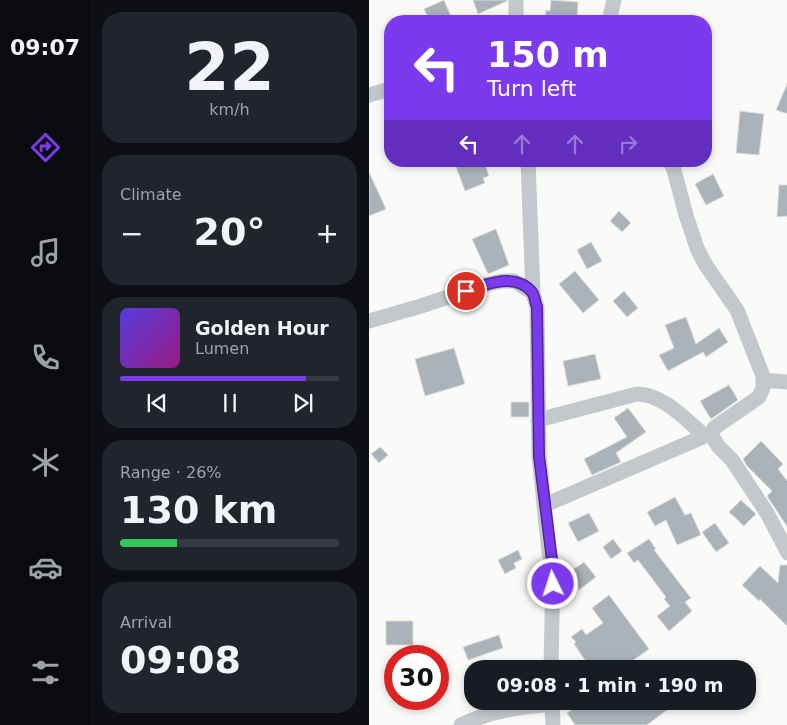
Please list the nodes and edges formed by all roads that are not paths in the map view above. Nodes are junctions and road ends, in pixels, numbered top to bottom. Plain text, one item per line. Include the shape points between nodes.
1 (516, 0) edge
2 (614, 0) edge
3 (516, 15) edge
4 (610, 15) edge
5 (384, 91) edge
6 (369, 95) edge
7 (528, 167) edge
8 (673, 167) edge
9 (533, 293) junction
10 (369, 321) edge
11 (763, 380) junction
12 (787, 382) edge
13 (539, 420) junction
14 (708, 435) junction
15 (545, 505) junction
16 (787, 553) edge
17 (551, 660) edge
18 (509, 710) edge
19 (552, 710) edge
20 (461, 725) edge
21 (553, 725) edge

1 - 3 street
2 - 4 street
5 - 6 street
7 - 9 street
8 - 11 street via 697,248 737,310
9 - 10 street via 514,281 502,281
9 - 13 street via 537,307
11 - 12 street
11 - 14 street via 759,397
13 - 14 street via 647,394
13 - 15 street via 539,456
14 - 15 street
14 - 16 street via 732,460 767,513
15 - 17 street via 553,568
18 - 20 street via 478,717
19 - 21 street

